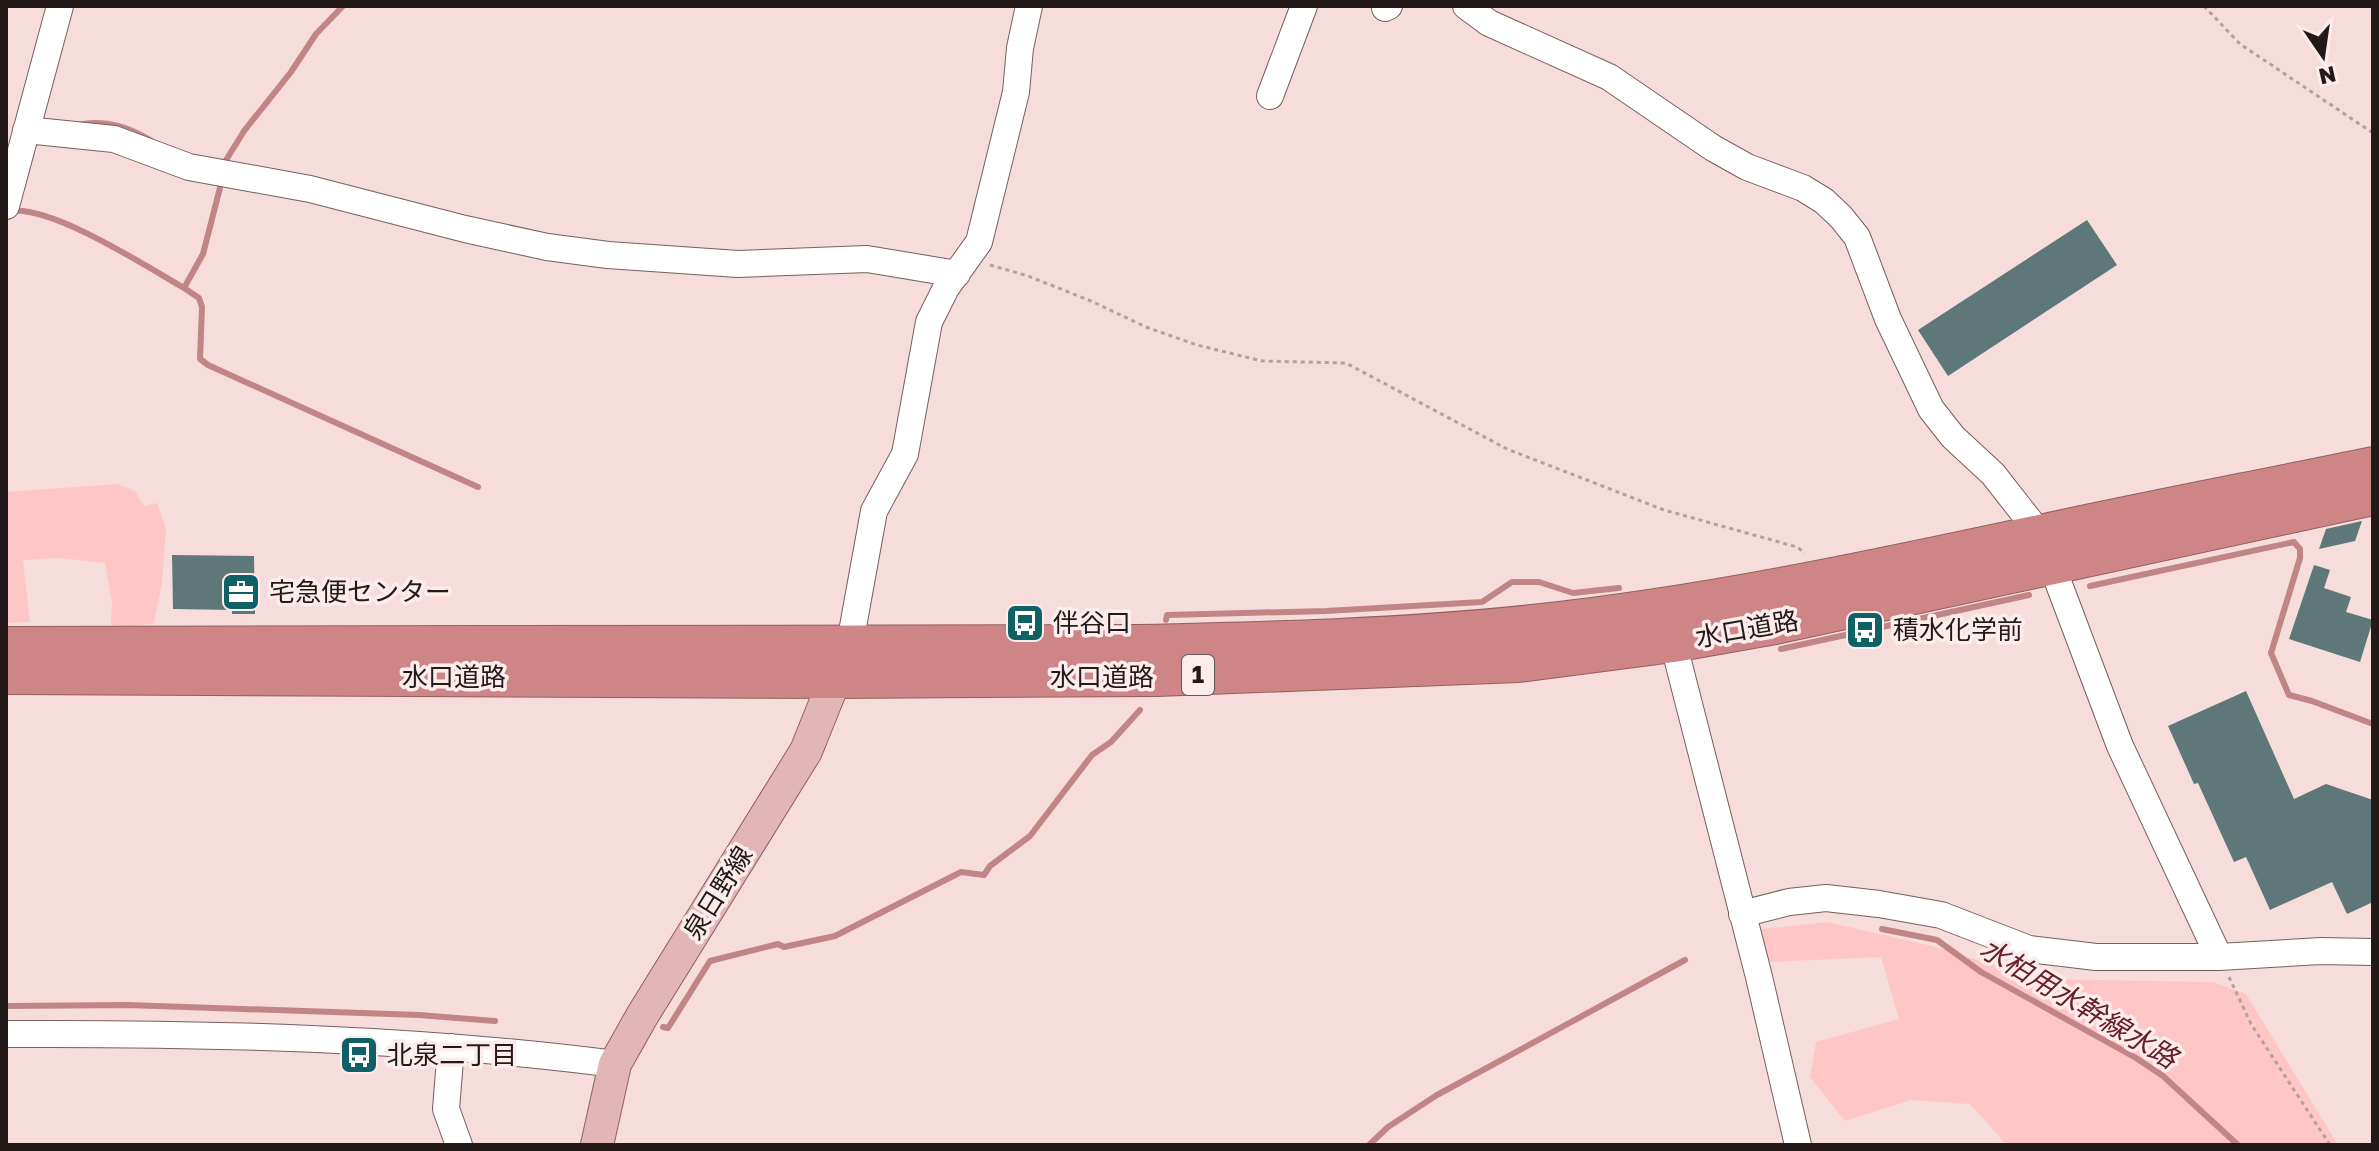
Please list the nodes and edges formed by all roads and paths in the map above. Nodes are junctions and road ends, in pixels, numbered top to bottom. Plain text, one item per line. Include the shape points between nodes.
1 (60, 6) edge
2 (1029, 6) edge
3 (1304, 6) edge
4 (1466, 6) edge
5 (2204, 6) edge
6 (1270, 96) dead end
7 (26, 130) junction
8 (2373, 133) edge
9 (6, 206) edge
10 (960, 270) junction
11 (2373, 466) edge
12 (2373, 496) edge
13 (2046, 550) junction
14 (1815, 581) junction
15 (1669, 625) junction
16 (850, 643) junction
17 (6, 646) edge
18 (6, 675) edge
19 (834, 679) junction
20 (1742, 914) junction
21 (2373, 952) edge
22 (2219, 957) junction
23 (6, 1034) edge
24 (451, 1047) junction
25 (615, 1064) junction
26 (459, 1145) edge
27 (597, 1145) edge
28 (1798, 1145) edge
29 (2330, 1145) edge

1 - 7 street
2 - 10 street via 1016,92 979,242
3 - 6 street
4 - 13 street via 1489,23 1609,77 1747,167 1824,201 1857,237 1931,409 1993,474
5 - 8 path via 2240,44
7 - 9 street
7 - 10 street via 114,139 189,167 310,189 547,247 738,264 867,259
10 - 14 path via 983,264 1028,276 1146,327 1262,361 1346,363 1507,449 1664,510 1797,547 1812,558
10 - 16 street via 929,322 905,454 874,511
11 - 13 highway, 水口道路 / 1
12 - 13 highway, 水口道路 / 1
13 - 14 highway, 水口道路 / 1
13 - 15 highway, 水口道路 / 1 via 1923,595
13 - 22 street via 2120,746
14 - 15 highway, 水口道路 / 1
15 - 16 highway, 水口道路 / 1 via 1532,624 1322,640
15 - 19 highway, 水口道路 / 1 via 1518,663 1157,677
15 - 20 street
16 - 17 highway, 水口道路 / 1
16 - 19 main road, 泉日野線
18 - 19 highway, 水口道路 / 1
19 - 25 main road, 泉日野線 via 806,751
20 - 22 street via 1826,898 1941,915 2029,949 2096,957
20 - 28 street
21 - 22 street
22 - 29 path via 2251,1024
23 - 24 street via 162,1033
24 - 25 street
24 - 26 street via 446,1109
25 - 27 main road, 泉日野線

